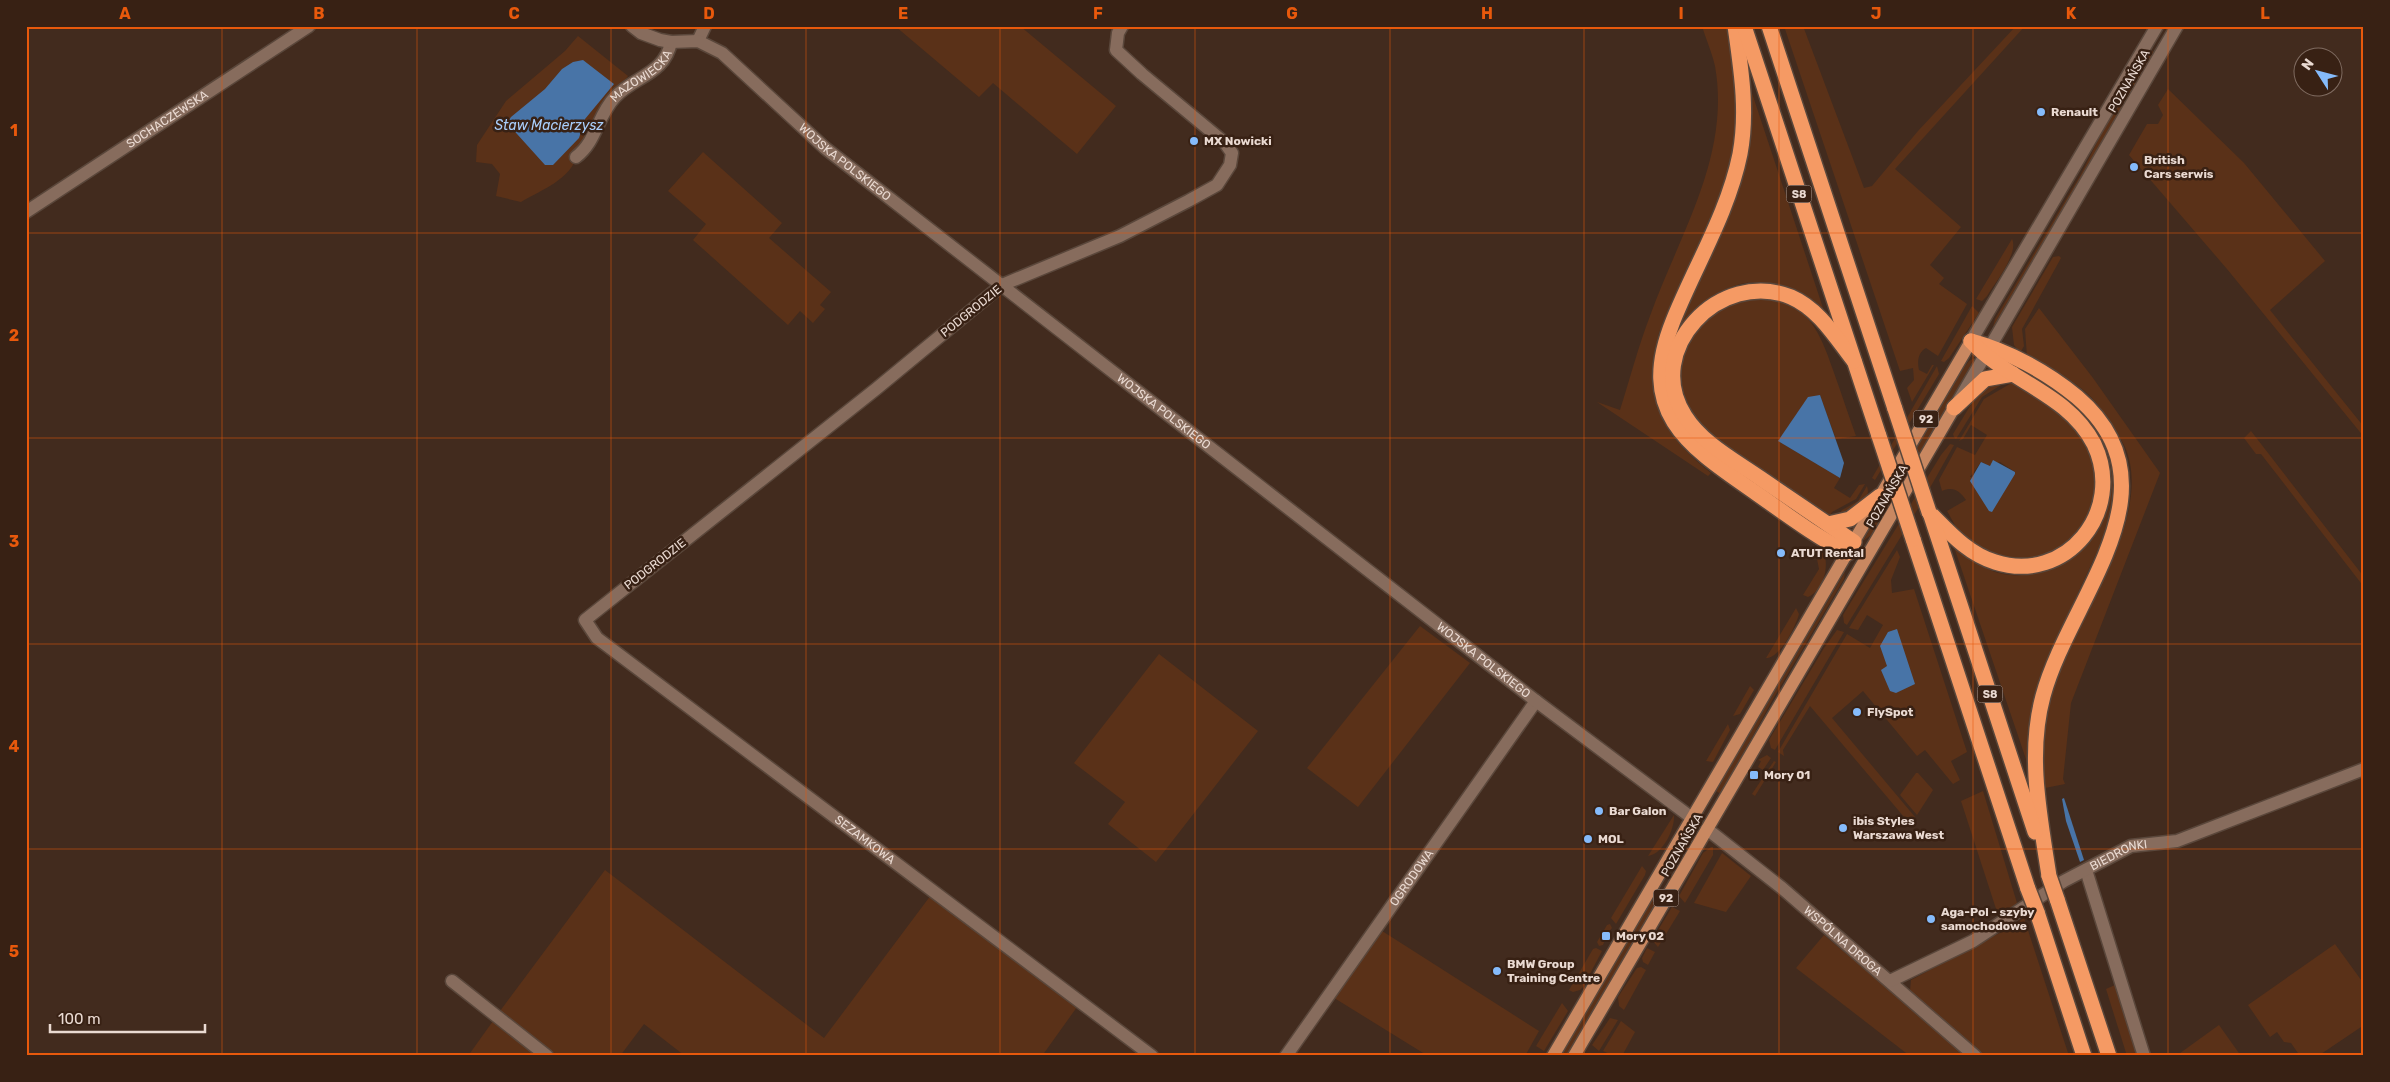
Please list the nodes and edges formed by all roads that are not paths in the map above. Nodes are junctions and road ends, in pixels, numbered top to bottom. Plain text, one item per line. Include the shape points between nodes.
1 (309, 26) edge
2 (632, 26) edge
3 (705, 26) edge
4 (1122, 26) edge
5 (1735, 26) edge
6 (1744, 26) edge
7 (1769, 26) edge
8 (2157, 26) edge
9 (2177, 26) edge
10 (698, 41) junction
11 (671, 42) junction
12 (576, 157) dead end
13 (26, 212) edge
14 (1002, 285) junction
15 (1971, 341) junction
16 (1987, 351) junction
17 (1854, 361) junction
18 (2013, 374) junction
19 (1954, 408) junction
20 (1880, 496) junction
21 (1929, 512) junction
22 (1828, 524) junction
23 (1851, 547) junction
24 (1867, 557) junction
25 (585, 620) joint
26 (1536, 701) junction
27 (2364, 768) edge
28 (1692, 818) junction
29 (1707, 829) junction
30 (2086, 870) junction
31 (2049, 876) junction
32 (1890, 981) junction
33 (452, 982) dead end
34 (547, 1056) edge
35 (1152, 1056) edge
36 (1286, 1056) edge
37 (1554, 1056) edge
38 (1574, 1056) edge
39 (1976, 1056) edge
40 (2084, 1056) edge
41 (2109, 1056) edge
42 (2144, 1056) edge

1 - 13 street, SOCHACZEWSKA
2 - 11 street, WOJSKA POLSKIEGO via 641,33
3 - 10 street
4 - 14 street, PODGRODZIE via 1116,50 1225,143 1232,153 1230,165 1217,185 1188,201 1111,240
5 - 23 highway via 1744,89 1740,154 1725,204 1663,349 1660,372 1663,401 1678,429 1712,462 1819,537
6 - 17 highway, S8
7 - 21 highway, S8, bridge
8 - 15 street, POZNAŃSKA
9 - 16 street, POZNAŃSKA
10 - 11 street, WOJSKA POLSKIEGO
10 - 14 street, WOJSKA POLSKIEGO via 722,53 825,148
11 - 12 street, MAZOWIECKA via 668,55 658,67 616,96 600,118 593,138
14 - 25 street, PODGRODZIE
14 - 26 street, WOJSKA POLSKIEGO
15 - 16 highway
15 - 20 main road, POZNAŃSKA / 92
16 - 18 highway
16 - 19 street, POZNAŃSKA
16 - 31 highway via 2005,351 2084,404 2104,428 2121,468 2118,522 2053,667 2038,722 2038,805
17 - 22 highway via 1810,309 1774,292 1755,291 1720,300 1708,308 1688,330 1673,364 1676,395 1684,415 1699,433
17 - 40 highway, S8, bridge
18 - 19 highway via 1985,378
18 - 21 highway via 2066,410 2093,444 2102,466 2103,485 2101,506 2093,524 2077,544 2045,564 2008,566 1981,557
19 - 24 main road, POZNAŃSKA / 92
20 - 22 highway via 1850,519
20 - 23 main road, POZNAŃSKA / 92
21 - 31 highway, S8
22 - 23 highway
23 - 24 main road
23 - 28 main road, POZNAŃSKA / 92
24 - 29 main road, POZNAŃSKA / 92
25 - 35 street, SEZAMKOWA via 598,638
26 - 28 street, WOJSKA POLSKIEGO
26 - 36 street, OGRODOWA
27 - 30 street, BIEDRONKI via 2177,841 2130,846
28 - 37 main road, POZNAŃSKA / 92
29 - 32 street, WSPÓLNA DROGA via 1782,888
29 - 38 main road, POZNAŃSKA / 92
30 - 32 street, BIEDRONKI via 2064,880 1981,936
30 - 42 street
31 - 41 highway, S8, bridge
32 - 39 street, WSPÓLNA DROGA
33 - 34 street

